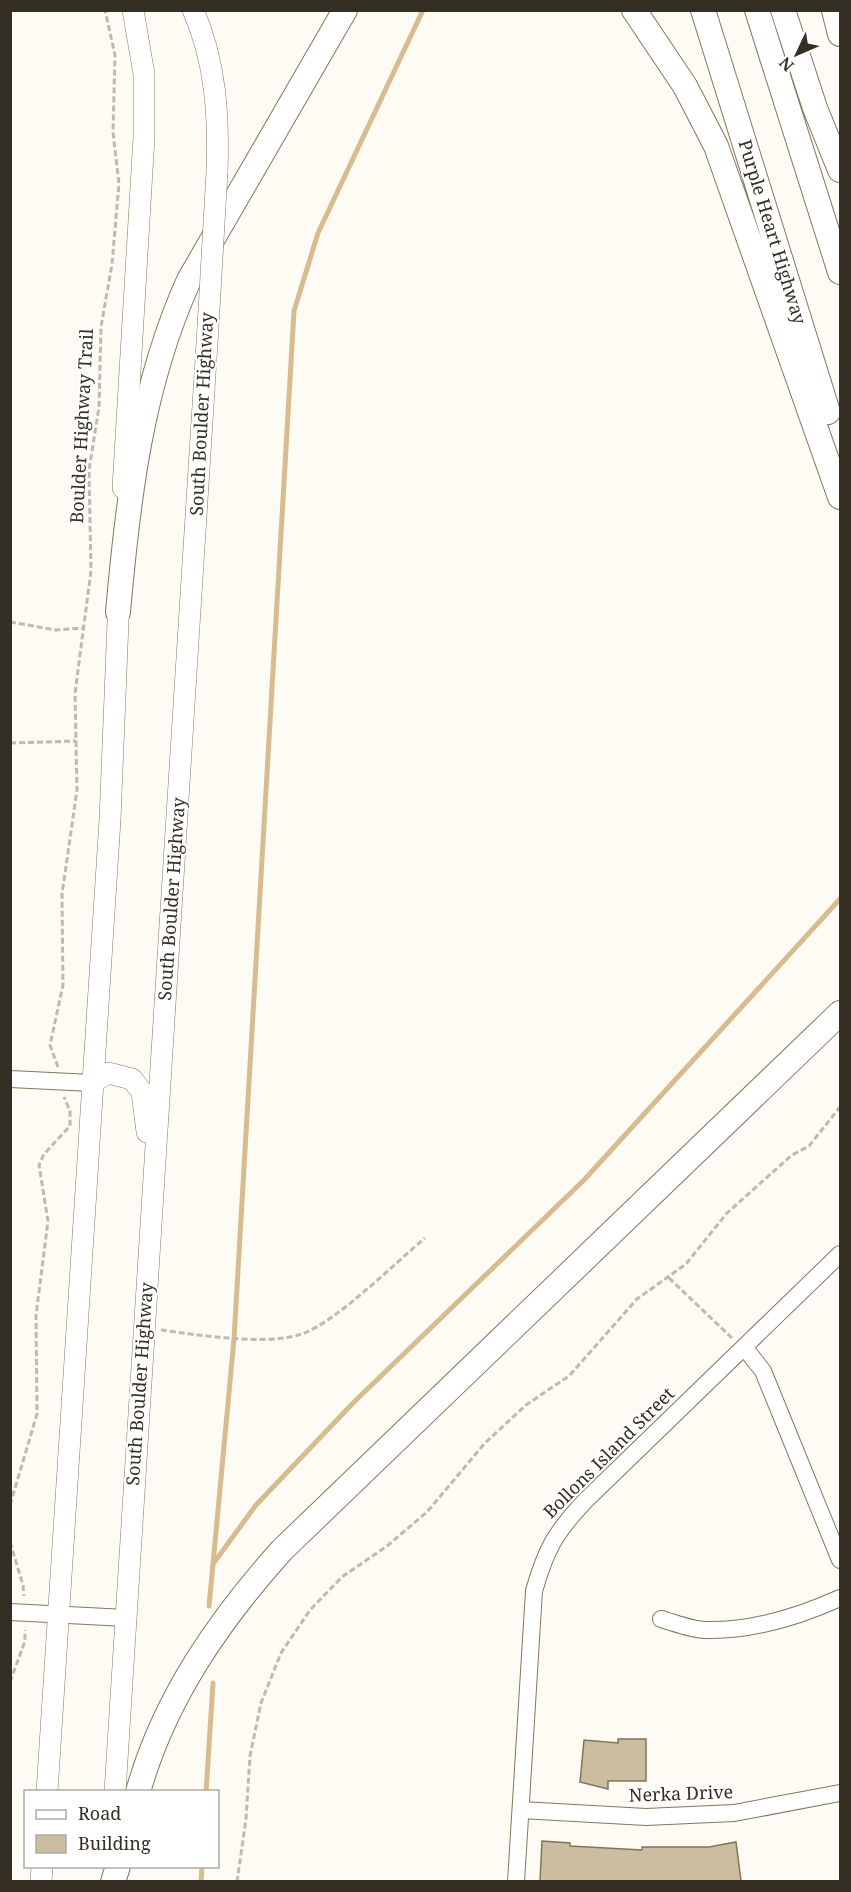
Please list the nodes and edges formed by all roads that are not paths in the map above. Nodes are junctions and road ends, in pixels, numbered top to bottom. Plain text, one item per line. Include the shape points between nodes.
1 (133, 10) edge
2 (193, 10) edge
3 (345, 10) edge
4 (634, 10) edge
5 (703, 10) edge
6 (758, 10) edge
7 (783, 10) edge
8 (834, 10) edge
9 (840, 34) edge
10 (840, 170) edge
11 (840, 272) edge
12 (840, 454) edge
13 (840, 497) edge
14 (118, 612) junction
15 (840, 1013) edge
16 (10, 1079) edge
17 (92, 1083) junction
18 (150, 1226) junction
19 (840, 1254) edge
20 (744, 1347) junction
21 (840, 1560) edge
22 (840, 1598) edge
23 (10, 1612) edge
24 (58, 1616) junction
25 (126, 1618) junction
26 (661, 1619) dead end
27 (47, 1790) edge
28 (115, 1790) edge
29 (138, 1790) edge
30 (840, 1793) edge
31 (521, 1810) junction
32 (516, 1881) edge

1 - 14 main road via 144,74 144,137
2 - 18 main road, South Boulder Highway, bridge via 214,87 219,124 218,172
3 - 14 highway via 227,211 169,323 140,433
4 - 13 highway via 685,86 716,146
5 - 12 highway, Purple Heart Highway
6 - 11 highway
7 - 10 highway
8 - 9 highway
14 - 17 main road via 110,820
15 - 29 highway via 282,1550 233,1607 191,1671 162,1728
16 - 17 street
17 - 18 main road via 108,1073 132,1079 142,1092 148,1135
17 - 24 main road
18 - 25 main road, South Boulder Highway
19 - 20 street, Bollons Island Street
20 - 21 street via 763,1371
20 - 31 street, Bollons Island Street via 585,1501 559,1529 544,1556 534,1591
22 - 26 street via 816,1609 744,1626 705,1630
23 - 24 street
24 - 25 street
24 - 27 main road
25 - 28 main road, South Boulder Highway
30 - 31 street, Nerka Drive via 734,1813 646,1817
31 - 32 street, Bollons Island Street

